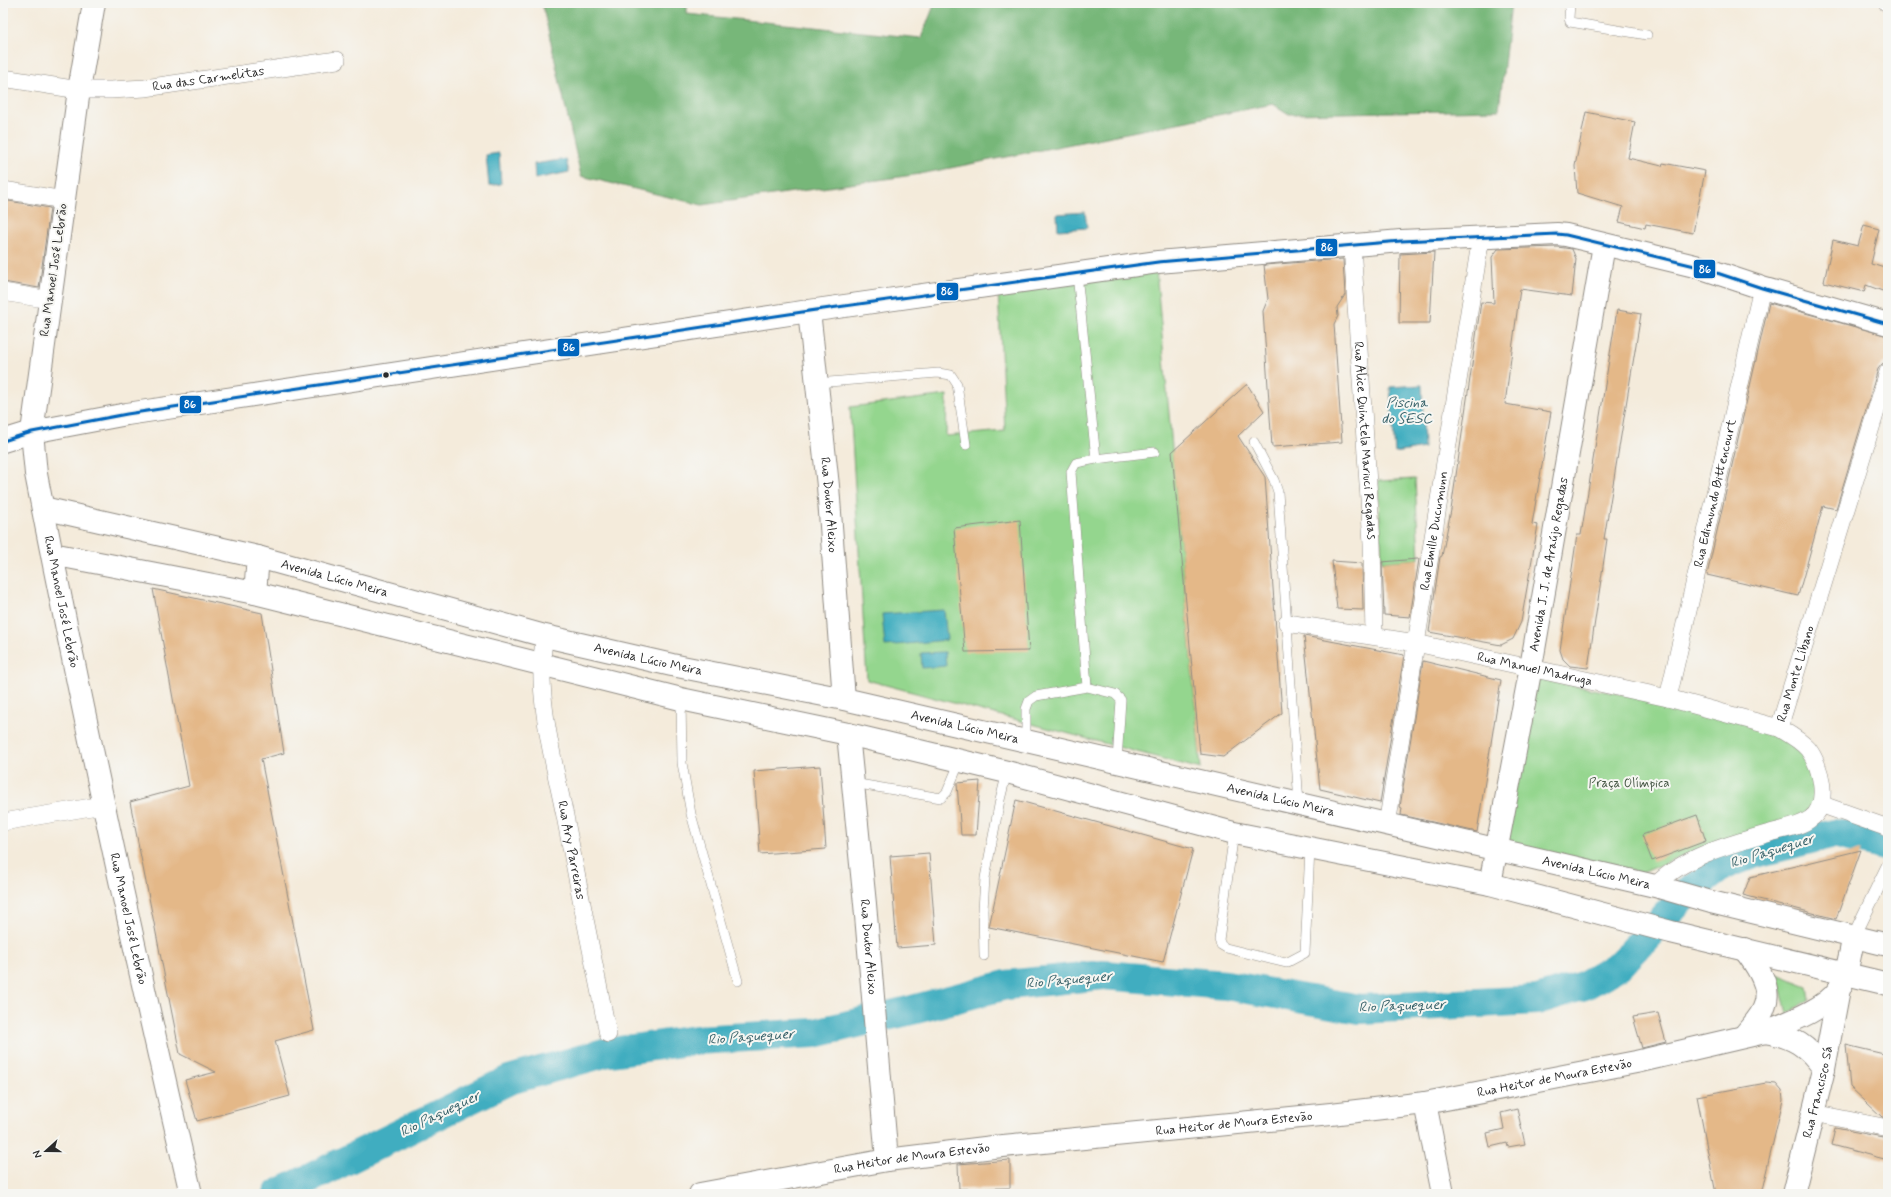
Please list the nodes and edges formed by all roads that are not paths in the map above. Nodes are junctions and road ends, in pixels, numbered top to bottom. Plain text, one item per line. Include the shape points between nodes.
1 (94, 3) edge
2 (1570, 3) edge
3 (1647, 35) dead end
4 (337, 60) dead end
5 (3, 78) edge
6 (79, 90) junction
7 (3, 190) edge
8 (64, 200) junction
9 (1480, 237) junction
10 (1604, 244) junction
11 (1352, 246) junction
12 (1077, 274) junction
13 (1762, 288) junction
14 (3, 292) edge
15 (50, 300) junction
16 (809, 311) junction
17 (1888, 324) edge
18 (1888, 372) edge
19 (816, 384) junction
20 (32, 432) junction
21 (3, 441) edge
22 (1254, 442) dead end
23 (966, 445) dead end
24 (1155, 452) dead end
25 (1096, 459) junction
26 (42, 508) junction
27 (52, 554) junction
28 (258, 557) junction
29 (255, 594) junction
30 (1287, 623) junction
31 (1374, 635) junction
32 (545, 636) junction
33 (1416, 643) junction
34 (542, 664) junction
35 (1531, 667) junction
36 (1087, 687) junction
37 (1668, 698) junction
38 (681, 699) junction
39 (844, 699) junction
40 (1779, 728) junction
41 (848, 734) junction
42 (1026, 740) junction
43 (960, 761) junction
44 (1116, 761) junction
45 (1007, 772) junction
46 (853, 783) junction
47 (1299, 804) junction
48 (1820, 804) junction
49 (103, 805) junction
50 (3, 822) edge
51 (1387, 825) junction
52 (1888, 828) edge
53 (1234, 833) junction
54 (1310, 849) junction
55 (1497, 849) junction
56 (1888, 866) edge
57 (1490, 884) junction
58 (1662, 888) junction
59 (1854, 936) junction
60 (1888, 945) edge
61 (1744, 949) junction
62 (984, 956) dead end
63 (738, 981) dead end
64 (1842, 981) junction
65 (1888, 984) edge
66 (608, 1034) dead end
67 (1755, 1034) junction
68 (1824, 1069) junction
69 (1425, 1103) junction
70 (1813, 1113) junction
71 (1888, 1128) edge
72 (887, 1160) junction
73 (191, 1193) edge
74 (700, 1194) edge
75 (1443, 1194) edge
76 (1793, 1194) edge

1 - 6 main road, Rua Manoel José Lebrão
2 - 3 lane via 1570,22
4 - 6 street, Rua das Carmelitas via 145,88
5 - 6 street, Rua das Carmelitas
6 - 8 main road, Rua Manoel José Lebrão
7 - 8 street
8 - 15 main road, Rua Manoel José Lebrão
9 - 10 main road via 1556,234
9 - 11 main road
9 - 33 street, Rua Emille Ducumunn
10 - 13 main road via 1699,267
10 - 35 main road, Avenida J. J. de Araújo Regadas
11 - 12 main road via 1158,262
11 - 31 street, Rua Alice Quintela Mariuci Regadas via 1372,543
12 - 16 main road
12 - 25 lane
13 - 17 main road
13 - 37 street, Rua Edimundo Bittencourt
14 - 15 street
15 - 20 main road, Rua Manoel José Lebrão
16 - 19 main road, Rua Doutor Aleixo
16 - 20 main road via 127,414
18 - 40 street, Rua Monte Líbano
19 - 23 lane via 938,373 951,375 957,384
19 - 39 main road, Rua Doutor Aleixo via 828,486
20 - 21 main road
20 - 26 main road, Rua Manoel José Lebrão
22 - 30 lane via 1278,492
24 - 25 lane
25 - 36 lane via 1076,463 1071,472
26 - 27 main road, Rua Manoel José Lebrão
26 - 28 main road, Avenida Lúcio Meira
27 - 29 main road
27 - 49 main road, Rua Manoel José Lebrão
28 - 29 main road
28 - 32 main road, Avenida Lúcio Meira
29 - 34 main road
30 - 31 street, Rua Manuel Madruga
30 - 47 lane
31 - 33 street, Rua Manuel Madruga
32 - 34 street, Rua Ary Parreiras
32 - 39 main road, Avenida Lúcio Meira via 672,665
33 - 35 street, Rua Manuel Madruga
33 - 51 street, Rua Emille Ducumunn
34 - 38 main road
34 - 66 street, Rua Ary Parreiras via 552,756
35 - 37 street, Rua Manuel Madruga
35 - 55 main road, Avenida J. J. de Araújo Regadas
36 - 42 lane via 1036,696 1030,701 1026,709
36 - 44 lane via 1115,694 1121,700
37 - 40 street, Rua Manuel Madruga
38 - 41 main road
38 - 63 lane via 682,763 691,814
39 - 42 main road, Avenida Lúcio Meira
40 - 48 street, Rua Monte Líbano via 1794,736 1808,749 1817,765 1821,783
41 - 43 main road
41 - 46 main road, Rua Doutor Aleixo
42 - 44 main road, Avenida Lúcio Meira
43 - 45 main road
43 - 46 lane via 947,792 941,798
44 - 47 main road, Avenida Lúcio Meira
45 - 53 main road
45 - 62 lane via 986,878 983,910
46 - 72 main road, Rua Doutor Aleixo
47 - 51 main road, Avenida Lúcio Meira
48 - 52 street
48 - 58 street via 1810,820 1715,850 1681,866
49 - 50 street
49 - 73 main road, Rua Manoel José Lebrão via 156,1048
51 - 55 main road, Avenida Lúcio Meira
53 - 54 main road
53 - 54 lane via 1219,940 1226,948 1286,963 1305,953
54 - 57 main road
55 - 57 main road, Avenida J. J. de Araújo Regadas
55 - 58 main road, Avenida Lúcio Meira
56 - 59 street, Rua Francisco Sá
57 - 61 main road
58 - 59 main road, Avenida Lúcio Meira
59 - 60 main road, Avenida Lúcio Meira
59 - 64 main road, Rua Francisco Sá
61 - 64 main road
61 - 67 main road via 1759,973 1766,993 1766,1004
64 - 65 main road
64 - 67 main road, Rua Heitor de Moura Estevão via 1831,997 1821,1005 1784,1024
64 - 68 main road, Rua Francisco Sá
67 - 68 main road via 1785,1036 1796,1041 1808,1050
67 - 69 main road, Rua Heitor de Moura Estevão via 1636,1062
68 - 70 main road, Rua Francisco Sá
69 - 72 main road, Rua Heitor de Moura Estevão
69 - 75 main road
70 - 71 street
70 - 76 main road, Rua Francisco Sá
72 - 74 main road, Rua Heitor de Moura Estevão

